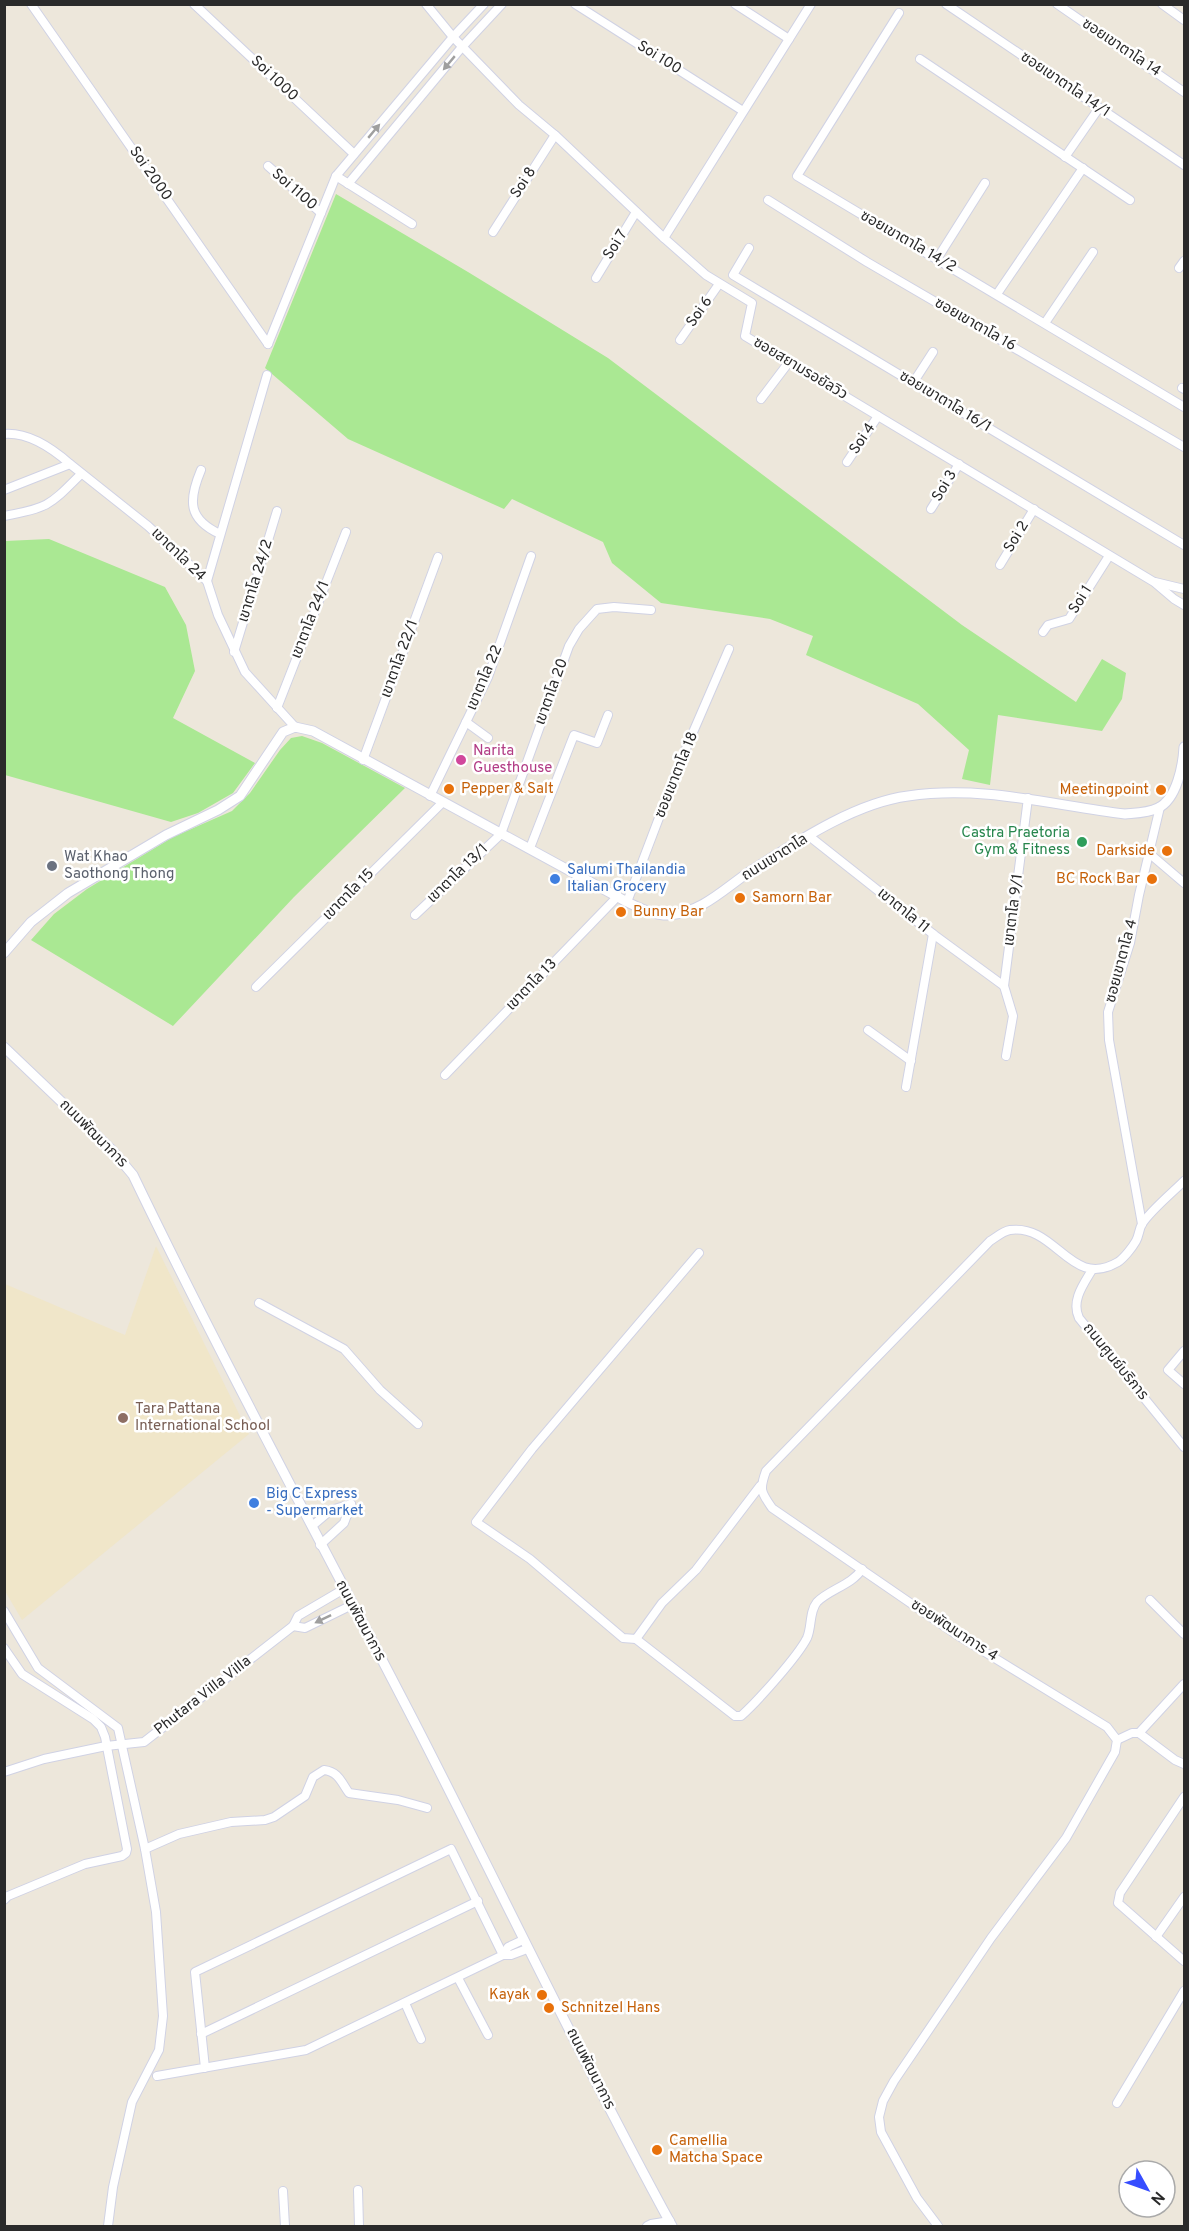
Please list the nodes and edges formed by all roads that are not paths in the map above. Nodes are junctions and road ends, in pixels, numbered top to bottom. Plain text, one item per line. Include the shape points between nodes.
1 (31, 4) edge
2 (194, 4) edge
3 (426, 4) edge
4 (484, 4) edge
5 (502, 4) edge
6 (575, 4) edge
7 (735, 4) edge
8 (811, 4) edge
9 (946, 4) edge
10 (1057, 4) edge
11 (1162, 4) edge
12 (899, 13) dead end
13 (1185, 20) edge
14 (453, 37) junction
15 (789, 39) junction
16 (462, 47) junction
17 (920, 59) dead end
18 (1185, 92) edge
19 (1099, 108) junction
20 (743, 111) junction
21 (555, 135) junction
22 (354, 154) junction
23 (1065, 157) junction
24 (1185, 165) edge
25 (268, 166) dead end
26 (1083, 168) junction
27 (336, 176) junction
28 (985, 183) dead end
29 (348, 184) junction
30 (768, 200) dead end
31 (1130, 200) dead end
32 (636, 212) junction
33 (321, 213) junction
34 (412, 224) dead end
35 (493, 232) dead end
36 (664, 238) junction
37 (749, 248) dead end
38 (1092, 252) dead end
39 (937, 259) junction
40 (1185, 261) edge
41 (1179, 268) dead end
42 (596, 278) dead end
43 (719, 284) junction
44 (997, 294) junction
45 (1045, 323) junction
46 (680, 340) dead end
47 (933, 352) dead end
48 (789, 362) junction
49 (267, 375) dead end
50 (913, 383) junction
51 (761, 399) dead end
52 (1185, 408) edge
53 (878, 416) junction
54 (4, 434) edge
55 (1185, 447) edge
56 (847, 462) dead end
57 (70, 464) junction
58 (959, 464) junction
59 (201, 470) dead end
60 (81, 474) junction
61 (4, 490) edge
62 (931, 509) dead end
63 (1034, 509) junction
64 (277, 511) dead end
65 (4, 516) edge
66 (346, 532) dead end
67 (220, 534) junction
68 (1185, 545) edge
69 (531, 556) dead end
70 (1109, 556) junction
71 (438, 557) dead end
72 (1000, 565) dead end
73 (207, 581) junction
74 (1154, 582) junction
75 (1185, 589) edge
76 (1185, 605) edge
77 (651, 610) dead end
78 (1043, 632) dead end
79 (729, 649) dead end
80 (234, 651) junction
81 (277, 708) junction
82 (608, 715) dead end
83 (466, 722) junction
84 (296, 727) junction
85 (488, 738) dead end
86 (1185, 747) edge
87 (363, 760) junction
88 (1181, 785) edge
89 (430, 796) junction
90 (1028, 798) junction
91 (443, 802) junction
92 (1160, 807) junction
93 (501, 834) junction
94 (809, 836) junction
95 (530, 848) junction
96 (1150, 854) junction
97 (1185, 883) edge
98 (618, 896) junction
99 (627, 902) junction
100 (415, 915) dead end
101 (933, 934) junction
102 (4, 953) edge
103 (1004, 986) junction
104 (256, 987) dead end
105 (868, 1030) dead end
106 (4, 1047) edge
107 (1006, 1056) dead end
108 (911, 1061) junction
109 (445, 1075) dead end
110 (906, 1087) dead end
111 (1185, 1180) edge
112 (1142, 1224) junction
113 (699, 1253) dead end
114 (1092, 1270) junction
115 (259, 1303) dead end
116 (1185, 1351) edge
117 (1185, 1384) edge
118 (418, 1424) dead end
119 (1185, 1447) edge
120 (760, 1486) junction
121 (312, 1526) junction
122 (320, 1545) junction
123 (862, 1569) junction
124 (344, 1589) junction
125 (1150, 1600) dead end
126 (352, 1605) junction
127 (4, 1611) edge
128 (292, 1626) junction
129 (1185, 1634) edge
130 (636, 1639) junction
131 (4, 1648) edge
132 (1185, 1684) edge
133 (1138, 1733) junction
134 (1118, 1740) junction
135 (123, 1745) junction
136 (106, 1746) junction
137 (1185, 1764) edge
138 (4, 1772) edge
139 (1185, 1797) edge
140 (427, 1808) dead end
141 (145, 1849) junction
142 (1185, 1897) edge
143 (4, 1900) edge
144 (478, 1901) junction
145 (1156, 1937) junction
146 (525, 1944) junction
147 (503, 1955) junction
148 (1185, 1961) edge
149 (458, 1978) junction
150 (1185, 1991) edge
151 (405, 2003) junction
152 (201, 2034) junction
153 (488, 2035) dead end
154 (421, 2039) dead end
155 (205, 2068) junction
156 (157, 2076) dead end
157 (1117, 2103) dead end
158 (358, 2190) dead end
159 (283, 2191) dead end
160 (671, 2224) edge
161 (108, 2226) edge
162 (285, 2226) edge
163 (359, 2226) edge
164 (647, 2226) edge
165 (938, 2226) edge

1 - 33 street, Soi 2000 via 268,344
2 - 22 street, Soi 1000
3 - 14 street, ซอยสยามรอยัลวิว
4 - 14 street
5 - 16 street
6 - 20 street, Soi 100
7 - 15 street
8 - 15 street
9 - 19 street, ซอยเขาตาโล 14/1
10 - 18 street, ซอยเขาตาโล 14
11 - 13 street
12 - 39 street, ซอยเขาตาโล 14/2 via 797,176
14 - 16 street, ซอยสยามรอยัลวิว
22 -> 14 street
15 - 20 street
16 - 21 street, ซอยสยามรอยัลวิว
16 -> 29 street
17 - 23 street
19 - 23 street
19 - 24 street, ซอยเขาตาโล 14/1
20 - 36 street
21 - 32 street, ซอยสยามรอยัลวิว
21 - 35 street, Soi 8
22 - 27 street
23 - 26 street
25 - 33 street, Soi 1100
26 - 31 street
26 - 44 street
27 - 29 street
27 - 33 street
28 - 39 street
29 - 34 street
30 - 55 street, ซอยเขาตาโล 16
32 - 36 street, ซอยสยามรอยัลวิว
32 - 42 street, Soi 7
36 - 43 street, ซอยสยามรอยัลวิว
37 - 50 street, ซอยเขาตาโล 16/1 via 733,275
38 - 45 street
39 - 44 street, ซอยเขาตาโล 14/2
40 - 41 street
43 - 46 street, Soi 6
43 - 48 street, ซอยสยามรอยัลวิว via 752,303 745,336
44 - 45 street, ซอยเขาตาโล 14/2
45 - 52 street, ซอยเขาตาโล 14/2
47 - 50 street
48 - 51 street
48 - 53 street, ซอยสยามรอยัลวิว
49 - 67 street
50 - 68 street, ซอยเขาตาโล 16/1
53 - 56 street, Soi 4
53 - 58 street, ซอยสยามรอยัลวิว
54 - 57 street, เขาตาโล 24 via 30,438
57 - 60 street, เขาตาโล 24
57 - 61 street
58 - 62 street, Soi 3
58 - 63 street, ซอยสยามรอยัลวิว
59 - 67 street via 191,504 197,518
60 - 65 street via 46,507
60 - 73 street, เขาตาโล 24 via 148,526
63 - 70 street, ซอยสยามรอยัลวิว
63 - 72 street, Soi 2
64 - 80 street, เขาตาโล 24/2
66 - 81 street, เขาตาโล 24/1
67 - 73 street
69 - 83 street, เขาตาโล 22 via 488,677
70 - 74 street, ซอยสยามรอยัลวิว
70 - 78 street, Soi 1 via 1069,619 1048,625
71 - 87 street, เขาตาโล 22/1
73 - 80 street, เขาตาโล 24
74 - 75 street
74 - 76 street
77 - 93 street, เขาตาโล 20 via 597,609 579,629 569,646
79 - 99 street, ซอยเขาตาโล 18 via 681,760
80 - 81 street, เขาตาโล 24 via 244,672
81 - 84 street, เขาตาโล 24
82 - 95 street via 597,743 574,735
83 - 85 street
83 - 89 street, เขาตาโล 22
84 - 87 street, ถนนเขาตาโล via 313,731
84 - 102 street via 283,732 240,796 68,893 31,922
86 - 88 street
87 - 89 street, ถนนเขาตาโล
88 - 92 street
89 - 91 street, ถนนเขาตาโล
90 - 92 street, ถนนเขาตาโล via 1125,814
90 - 94 street, ถนนเขาตาโล via 980,792 907,796 861,809
90 - 103 street, เขาตาโล 9/1
91 - 93 street, ถนนเขาตาโล
91 - 104 street, เขาตาโล 15
92 - 96 street, ซอยเขาตาโล 4
93 - 95 street, ถนนเขาตาโล
93 - 100 street, เขาตาโล 13/1
94 - 99 street, ถนนเขาตาโล via 699,907 668,915
94 - 101 street, เขาตาโล 11
95 - 98 street, ถนนเขาตาโล
96 - 97 street
96 - 112 street, ซอยเขาตาโล 4 via 1130,943 1108,1012 1109,1040
98 - 99 street, ถนนเขาตาโล
98 - 109 street, เขาตาโล 13
101 - 103 street
101 - 108 street, เขาตาโล 11
103 - 107 street via 1013,1016
105 - 108 street
106 - 121 street, ถนนพัฒนาการ via 133,1174
108 - 110 street, เขาตาโล 11
111 - 112 street
112 - 114 street via 1136,1241 1120,1261
113 - 130 street via 532,1449 476,1522 530,1559 623,1638
114 - 119 street, ถนนศูนย์บริการ via 1078,1297 1079,1318
114 - 120 street via 1074,1264 1053,1244 1030,1232 1009,1230 990,1241 766,1471
115 - 118 street via 344,1349 380,1390
116 - 117 street via 1168,1370
120 - 123 street, ซอยพัฒนาการ 4 via 772,1508
120 - 130 street
121 - 122 street, ถนนพัฒนาการ
121 - 122 street via 331,1510 351,1504 344,1523
122 - 124 street, ถนนพัฒนาการ
123 - 130 street via 815,1605 806,1640 741,1716 735,1716
123 - 134 street, ซอยพัฒนาการ 4 via 954,1633 1107,1727
124 - 126 street, ถนนพัฒนาการ
124 - 128 street, Phutara Villa Villa via 298,1616
125 - 129 street
126 -> 128 street, Phutara Villa Villa via 305,1628
126 - 146 street, ถนนพัฒนาการ
127 - 135 street via 38,1668 118,1728
128 - 135 street, Phutara Villa Villa via 144,1742
131 - 136 street via 22,1674 93,1719 101,1727
132 - 133 street
133 - 134 street
133 - 137 street
134 - 165 street via 1066,1838 991,1938 883,2101 881,2132 917,2198
135 - 136 street, Phutara Villa Villa
135 - 141 street
136 - 138 street, Phutara Villa Villa
136 - 143 street via 126,1854 85,1864
139 - 145 street via 1118,1898 1120,1906
140 - 141 street via 350,1793 333,1771 324,1770 313,1778 304,1796 274,1817 179,1834
141 - 161 street via 156,1912 163,2016 159,2050 132,2102
142 - 145 street
144 - 147 street
144 - 152 street
144 - 152 street via 451,1849 195,1972
145 - 148 street
146 - 147 street via 508,1947
146 - 160 street, ถนนพัฒนาการ
147 - 149 street
149 - 151 street
149 - 153 street
150 - 157 street
151 - 154 street
151 - 155 street via 306,2050
152 - 155 street
155 - 156 street
158 - 163 street
159 - 162 street
160 - 164 street

